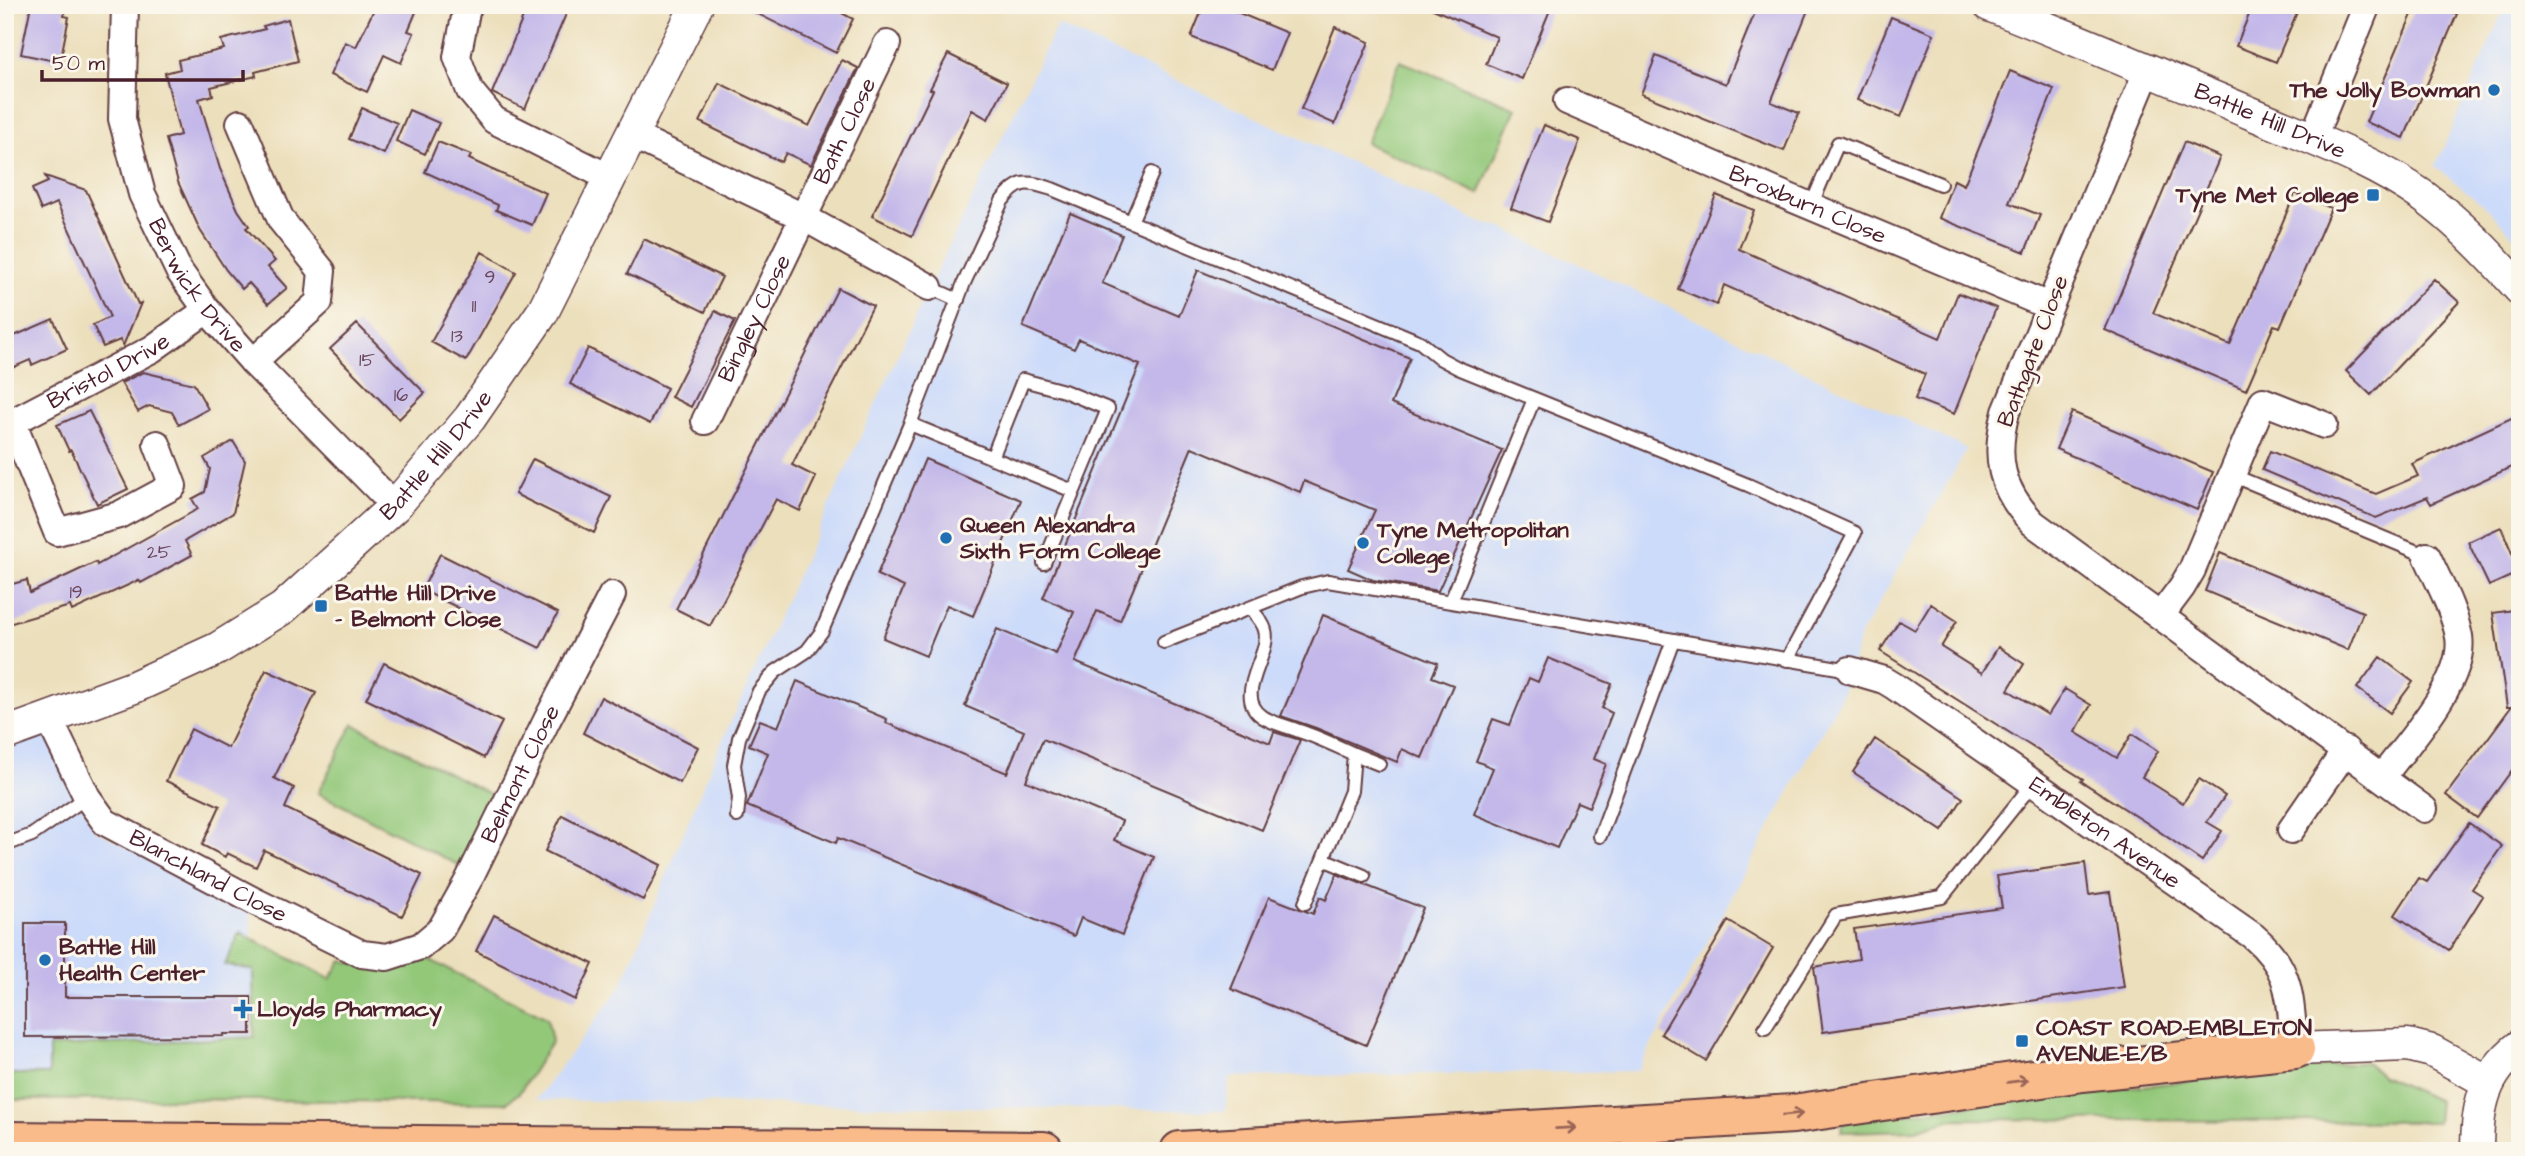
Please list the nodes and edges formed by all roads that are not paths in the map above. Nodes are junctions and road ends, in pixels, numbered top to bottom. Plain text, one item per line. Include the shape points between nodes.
1 (125, 5) edge
2 (469, 5) edge
3 (697, 5) edge
4 (1989, 5) edge
5 (2367, 5) edge
6 (887, 44) dead end
7 (2148, 69) junction
8 (1567, 101) dead end
9 (240, 124) dead end
10 (632, 135) junction
11 (2312, 140) junction
12 (1152, 173) dead end
13 (610, 178) junction
14 (1940, 184) dead end
15 (1811, 206) junction
16 (803, 217) junction
17 (1131, 222) junction
18 (929, 286) joint
19 (2520, 289) edge
20 (958, 300) junction
21 (2049, 306) junction
22 (207, 310) junction
23 (253, 362) junction
24 (1534, 400) junction
25 (705, 421) dead end
26 (911, 424) junction
27 (9, 425) edge
28 (2325, 425) dead end
29 (157, 444) dead end
30 (992, 458) junction
31 (2232, 475) junction
32 (1073, 491) junction
33 (396, 506) junction
34 (2427, 556) joint
35 (1044, 563) dead end
36 (612, 595) dead end
37 (1451, 601) junction
38 (1251, 607) junction
39 (2161, 615) junction
40 (1673, 640) junction
41 (1164, 642) dead end
42 (1787, 660) junction
43 (1850, 670) joint
44 (49, 719) junction
45 (5, 734) edge
46 (2346, 750) junction
47 (1354, 754) junction
48 (1379, 764) dead end
49 (2383, 776) junction
50 (2034, 782) junction
51 (87, 797) junction
52 (2424, 809) dead end
53 (737, 816) dead end
54 (2291, 830) dead end
55 (1600, 836) dead end
56 (5, 845) edge
57 (1323, 859) junction
58 (1364, 876) dead end
59 (1305, 903) dead end
60 (421, 946) joint
61 (1765, 1028) dead end
62 (2520, 1046) edge
63 (2295, 1049) junction
64 (2488, 1082) junction
65 (5, 1141) edge
66 (1044, 1151) edge
67 (1180, 1151) edge
68 (2477, 1151) edge

1 - 22 street, Berwick Drive via 122,119 142,194 179,271
2 - 13 street via 457,57 470,91 494,120
3 - 10 street, Battle Hill Drive
4 - 7 street, Battle Hill Drive
5 - 11 street
6 - 16 street, Bath Close
7 - 11 street, Battle Hill Drive
7 - 21 street, Bathgate Close
8 - 15 street, Broxburn Close
9 - 23 street via 281,220 322,271 319,302
10 - 13 street, Battle Hill Drive
10 - 16 street
11 - 19 street, Battle Hill Drive via 2375,167 2427,199
12 - 17 lane
13 - 33 street, Battle Hill Drive via 542,313 470,418
14 - 15 lane via 1838,144
15 - 21 street, Broxburn Close
16 - 18 street
16 - 25 street, Bingley Close
17 - 20 lane via 1052,189 1019,184 1002,201
17 - 24 lane via 1420,342 1458,368
18 - 20 lane
20 - 26 lane
21 - 39 street, Bathgate Close via 2001,428 2000,466 2006,484 2033,523
22 - 23 street, Berwick Drive
22 - 27 street, Bristol Drive via 152,349
23 - 33 street, Berwick Drive
24 - 37 lane
24 - 42 lane via 1855,533
26 - 30 lane
26 - 53 lane via 822,631 807,651 775,672 759,691 739,738 734,765
27 - 29 street via 57,532 119,515 173,486
28 - 31 street via 2263,401
30 - 32 lane
30 - 32 lane via 1023,380 1064,391 1108,409
31 - 34 lane
31 - 39 street via 2192,570
32 - 35 lane
33 - 44 street, Battle Hill Drive via 283,608 228,642 134,687
34 - 49 street via 2459,636 2458,662 2447,688
36 - 60 street, Belmont Close via 461,893 441,929
37 - 38 lane via 1328,581
37 - 40 lane
38 - 41 lane
38 - 47 lane via 1266,631 1252,690 1254,709 1276,724
39 - 46 street, Bathgate Close
40 - 42 lane
40 - 55 lane
42 - 43 lane
43 - 50 street, Embleton Avenue via 1894,686
44 - 45 street, Battle Hill Drive
44 - 51 street, Blanchland Close
46 - 49 street, Bathgate Close
46 - 54 street
47 - 48 lane
47 - 57 lane via 1351,791
49 - 52 street, Bathgate Close
50 - 61 lane via 1942,897 1836,915
50 - 63 street, Embleton Avenue via 2268,949 2284,973
51 - 56 lane via 32,835
51 - 60 street, Blanchland Close via 105,822 362,954 387,957
57 - 58 lane
57 - 59 lane
62 - 64 street
63 - 64 street via 2408,1045 2432,1051
67 -> 63 highway via 1793,1114 2082,1072
64 - 68 street via 2481,1100
65 - 66 highway

